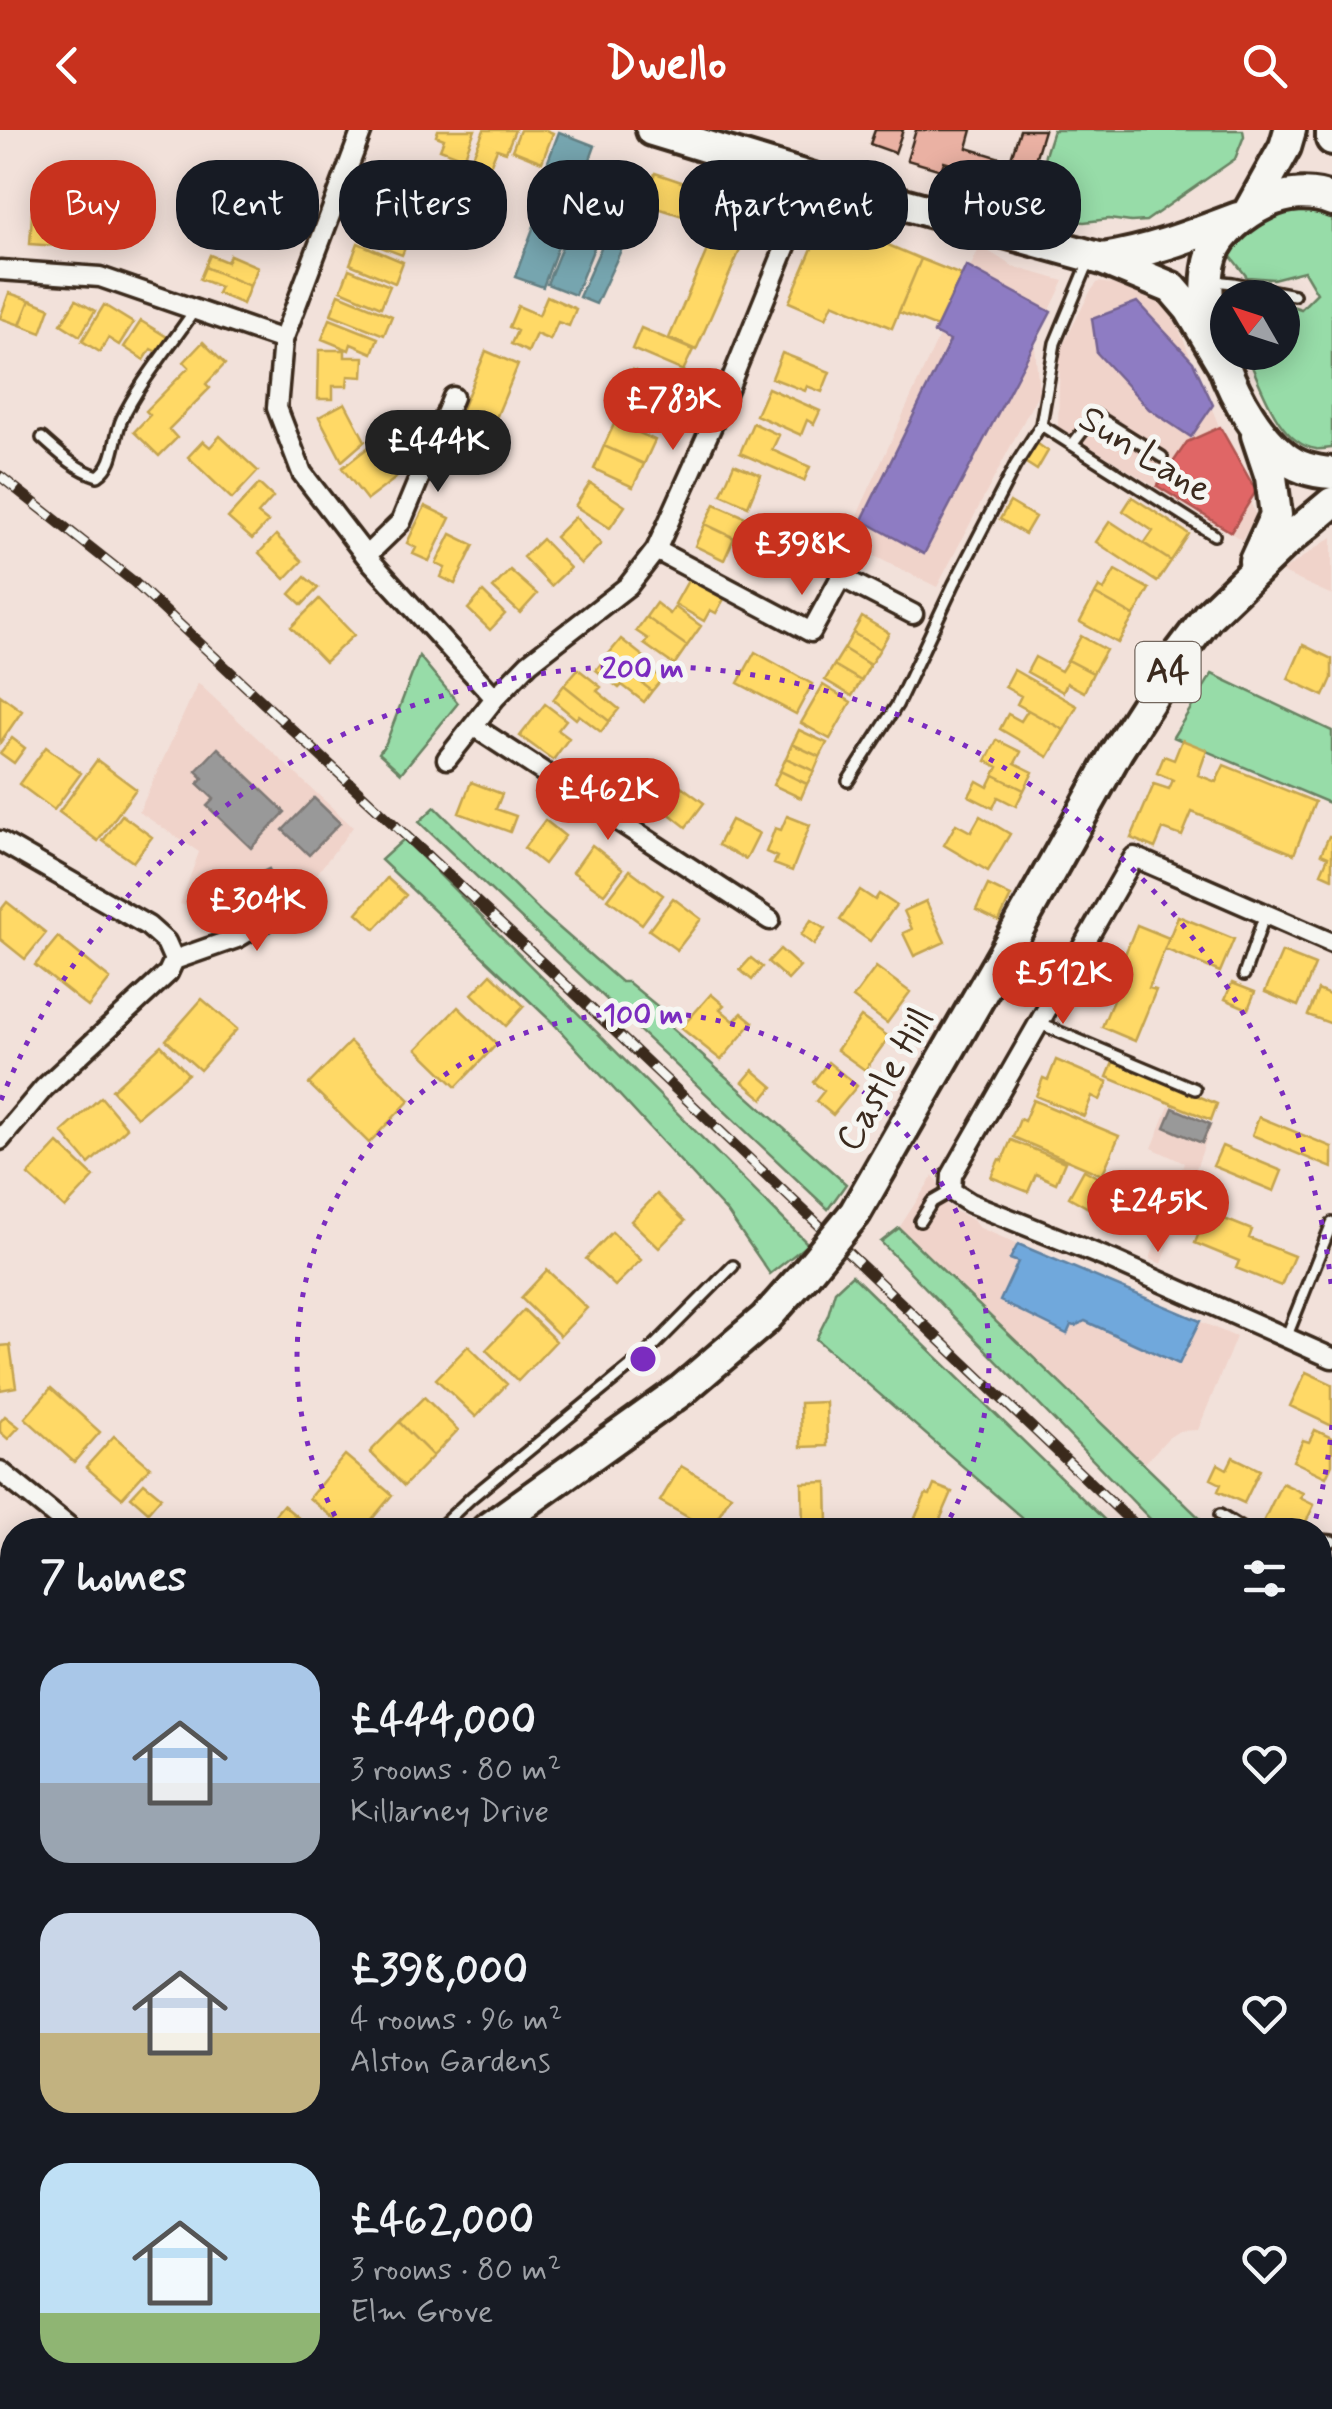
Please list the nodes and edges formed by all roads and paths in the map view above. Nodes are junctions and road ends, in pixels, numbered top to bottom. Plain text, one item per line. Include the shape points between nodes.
1 (362, 130) edge
2 (652, 130) edge
3 (1290, 130) edge
4 (1332, 130) edge
5 (1332, 139) edge
6 (751, 160) edge
7 (1332, 200) edge
8 (908, 205) edge
9 (1244, 214) junction
10 (784, 250) edge
11 (1097, 258) junction
12 (0, 270) edge
13 (1206, 281) junction
14 (1210, 281) edge
15 (194, 311) junction
16 (1210, 320) edge
17 (284, 340) junction
18 (1210, 342) edge
19 (1226, 370) edge
20 (453, 397) dead end
21 (1252, 422) junction
22 (1041, 425) junction
23 (42, 438) dead end
24 (1072, 446) junction
25 (1162, 457) dead end
26 (1332, 474) edge
27 (1332, 503) edge
28 (1214, 535) dead end
29 (656, 550) junction
30 (366, 556) junction
31 (1248, 576) junction
32 (913, 614) dead end
33 (495, 698) junction
34 (473, 726) junction
35 (447, 759) dead end
36 (848, 781) dead end
37 (0, 840) edge
38 (314, 892) dead end
39 (1266, 914) junction
40 (770, 920) dead end
41 (1332, 943) edge
42 (174, 960) junction
43 (1244, 976) dead end
44 (1038, 1023) junction
45 (1195, 1089) dead end
46 (0, 1140) edge
47 (952, 1183) junction
48 (920, 1221) dead end
49 (1332, 1224) edge
50 (733, 1266) dead end
51 (1286, 1338) junction
52 (1332, 1358) edge
53 (0, 1471) edge
54 (1220, 1515) dead end
55 (58, 1518) edge
56 (450, 1518) edge
57 (504, 1518) edge
58 (1225, 1518) edge

1 - 17 street
2 - 6 main road
3 - 9 main road
4 - 5 main road
7 - 9 main road via 1302,193
8 - 11 main road
9 - 11 main road via 1164,245
9 - 13 main road via 1213,251
10 - 29 street
11 - 18 main road via 1172,288
11 - 22 lane, Sun Lane via 1055,343
12 - 15 street via 100,276
13 - 14 lane
13 - 16 main road, A4
15 - 17 street
15 - 23 lane via 124,414 103,474 72,464
17 - 30 street via 277,408 302,473
19 - 21 main road, A4
20 - 30 street via 401,522
21 - 26 main road, A4 via 1285,458
21 - 31 main road, A4 via 1276,515
22 - 24 lane, Sun Lane
22 - 36 lane via 897,705
24 - 25 lane via 1095,415
24 - 28 lane, Sun Lane
27 - 31 main road, A4
29 - 32 street via 811,632 841,577
29 - 33 street via 628,586
30 - 33 street
31 - 57 main road, Castle Hill / A4, bridge via 1208,616 1118,751 854,1213 806,1274 727,1354
33 - 34 street
34 - 35 street
34 - 40 street
37 - 42 street via 148,926
38 - 42 street via 237,938
39 - 41 street
39 - 43 lane
39 - 44 street via 1134,857
42 - 46 street
44 - 45 lane
44 - 47 street
47 - 48 lane
47 - 51 street via 970,1204
49 - 51 lane
50 - 56 lane via 646,1354
51 - 52 street
53 - 55 street
54 - 58 lane

